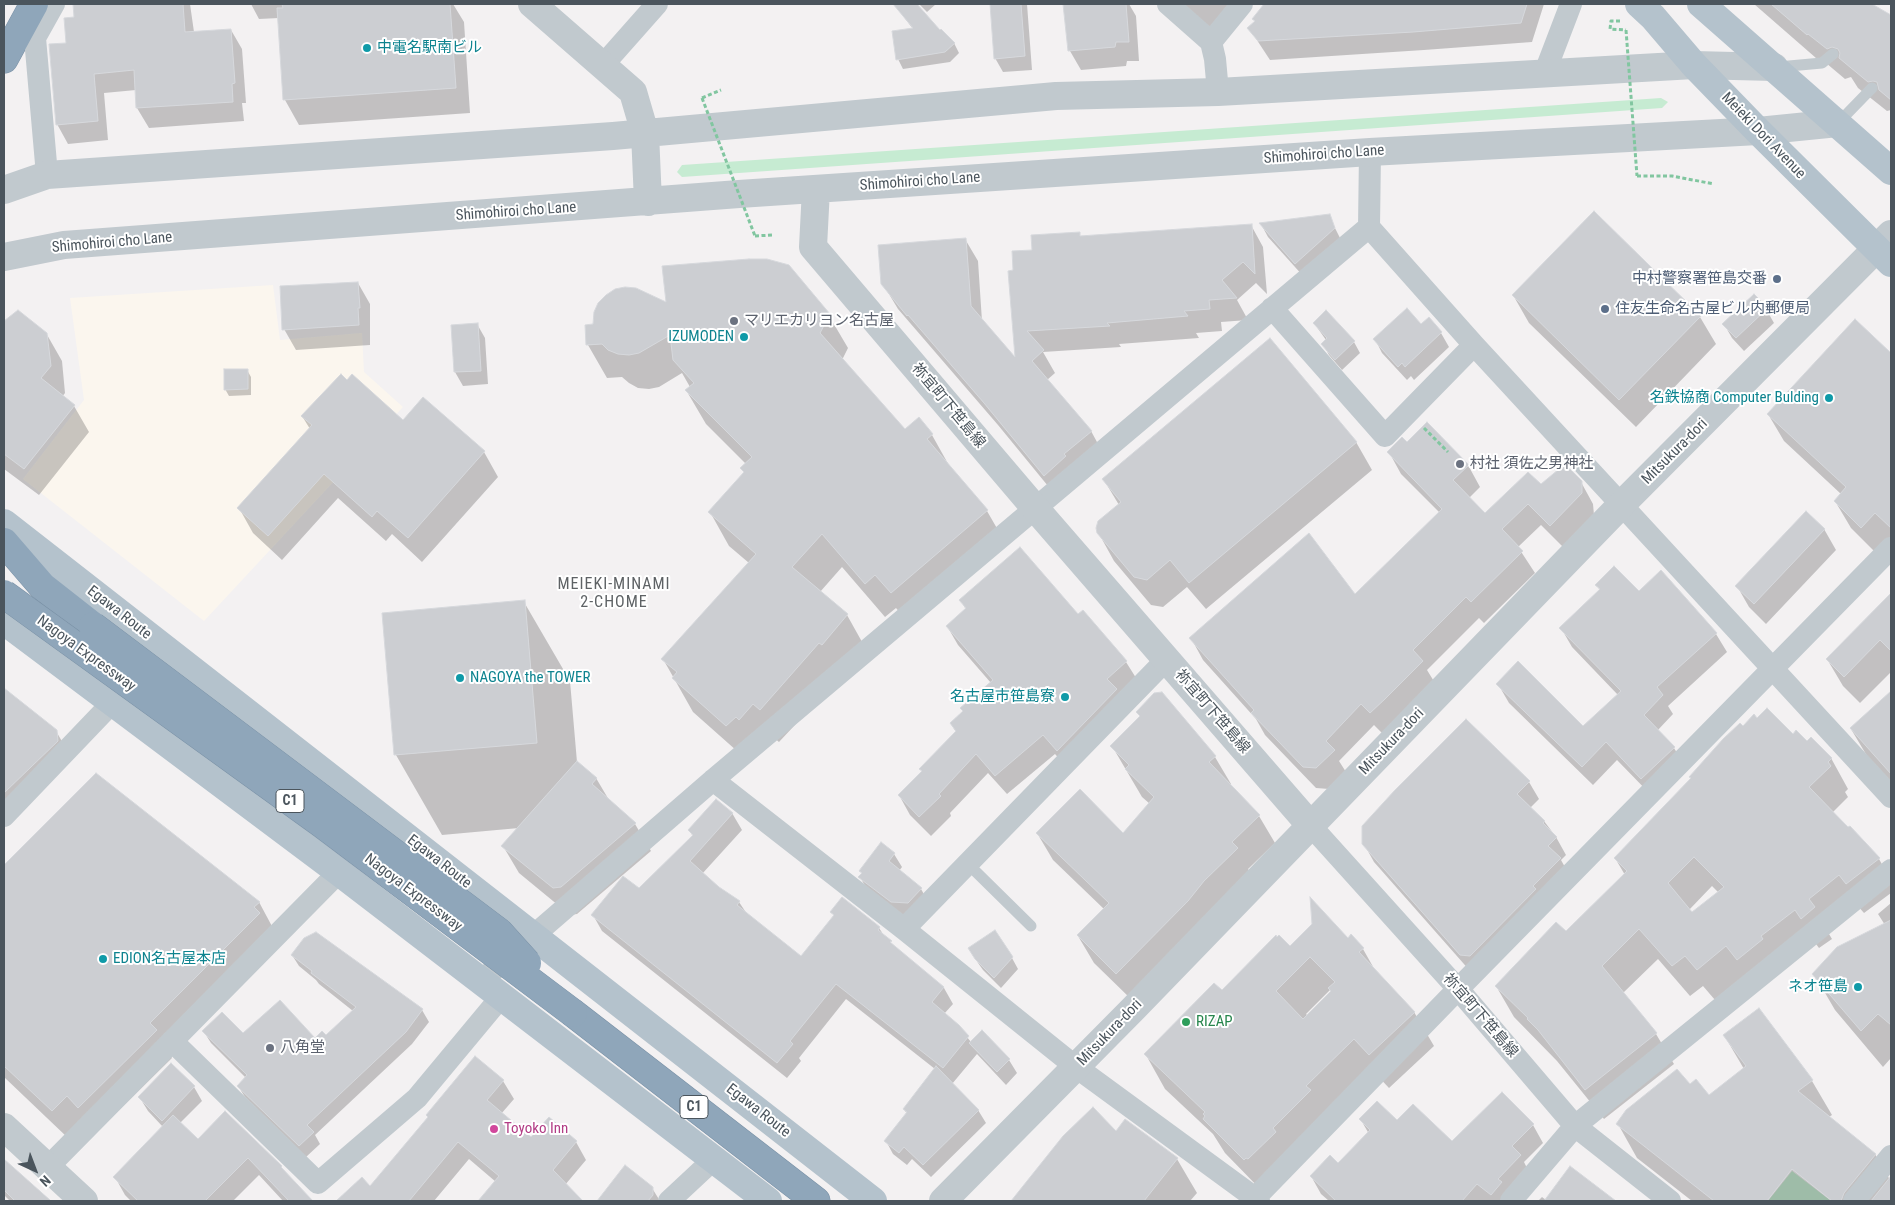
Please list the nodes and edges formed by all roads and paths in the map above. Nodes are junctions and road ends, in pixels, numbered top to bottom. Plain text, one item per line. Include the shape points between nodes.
1 (34, 4) edge
2 (54, 4) edge
3 (532, 4) edge
4 (657, 4) edge
5 (1168, 4) edge
6 (1242, 4) edge
7 (1571, 4) edge
8 (1702, 4) edge
9 (1631, 12) edge
10 (1211, 42) junction
11 (1833, 54) dead end
12 (4, 58) edge
13 (602, 65) junction
14 (1694, 65) junction
15 (1774, 67) junction
16 (1545, 72) junction
17 (1872, 88) dead end
18 (721, 90) dead end
19 (1218, 92) junction
20 (1838, 123) junction
21 (1758, 131) junction
22 (645, 133) junction
23 (1370, 152) junction
24 (1891, 171) edge
25 (47, 176) junction
26 (1714, 184) dead end
27 (816, 188) junction
28 (4, 190) edge
29 (648, 202) junction
30 (1369, 227) junction
31 (772, 234) dead end
32 (1886, 249) edge
33 (4, 257) edge
34 (1272, 308) junction
35 (1474, 345) junction
36 (1421, 424) dead end
37 (1448, 452) dead end
38 (1622, 504) junction
39 (1034, 508) junction
40 (4, 523) edge
41 (4, 542) edge
42 (1891, 548) edge
43 (4, 594) edge
44 (4, 621) edge
45 (1166, 659) junction
46 (1773, 668) junction
47 (113, 702) junction
48 (713, 780) junction
49 (1891, 797) edge
50 (4, 816) edge
51 (1311, 826) junction
52 (968, 864) junction
53 (1891, 870) edge
54 (339, 872) junction
55 (1031, 926) dead end
56 (904, 929) junction
57 (533, 935) junction
58 (491, 989) junction
59 (1458, 989) junction
60 (572, 1013) junction
61 (172, 1041) junction
62 (1076, 1067) junction
63 (1576, 1126) junction
64 (4, 1127) edge
65 (1891, 1156) edge
66 (713, 1160) junction
67 (48, 1167) junction
68 (1257, 1200) edge
69 (84, 1201) edge
70 (669, 1201) edge
71 (768, 1201) edge
72 (816, 1201) edge
73 (873, 1201) edge
74 (942, 1201) edge
75 (1511, 1201) edge
76 (1670, 1201) edge
77 (1854, 1201) edge

1 - 12 highway
2 - 25 street via 35,38
3 - 13 street
4 - 13 street
5 - 10 street
6 - 10 street
7 - 16 street
8 - 15 main road
9 - 14 main road, Meieki Dori Avenue via 1653,17
9 - 26 path, bridge via 1611,21 1610,29 1626,30 1637,176 1672,176
10 - 19 street
11 - 15 lane via 1822,63
13 - 22 street via 633,92
14 - 15 street
14 - 16 street
14 - 21 main road, Meieki Dori Avenue
15 - 20 main road
16 - 19 street
17 - 20 lane
18 - 31 path, bridge via 702,98 756,236
19 - 22 street via 1056,96
20 - 21 street, Shimohiroi cho Lane
20 - 24 main road
21 - 23 street, Shimohiroi cho Lane
21 - 32 main road, Meieki Dori Avenue
22 - 25 street
22 - 29 street
23 - 27 street, Shimohiroi cho Lane
23 - 30 street
25 - 28 street
27 - 29 street, Shimohiroi cho Lane
27 - 39 street, 祢宜町下笹島線 via 813,248
29 - 33 street, Shimohiroi cho Lane via 64,245
30 - 34 street
30 - 35 street
32 - 38 street, Mitsukura-dori via 1842,283
34 - 35 street via 1385,436
34 - 39 street
35 - 38 street
36 - 37 path
38 - 46 street
38 - 51 street, Mitsukura-dori
39 - 45 street, 祢宜町下笹島線
39 - 48 street
40 - 57 main road, Egawa Route
41 - 60 highway, bridge via 56,598 499,932
42 - 46 street
43 - 60 highway, Nagoya Expressway / C1, bridge via 322,824
44 - 47 main road
45 - 51 street, 祢宜町下笹島線
45 - 52 street
46 - 49 street
46 - 59 street
47 - 50 street
47 - 54 main road
48 - 56 street
48 - 57 street
51 - 59 street, 祢宜町下笹島線
51 - 62 street, Mitsukura-dori
52 - 55 lane
52 - 56 street
53 - 63 street
54 - 58 main road
54 - 61 street
56 - 62 street
57 - 58 street
57 - 73 main road, Egawa Route
58 - 61 street via 417,1098 318,1183
58 - 66 main road
59 - 63 street, 祢宜町下笹島線
59 - 68 street
60 - 72 highway, Nagoya Expressway / C1
61 - 67 street
62 - 68 street
62 - 74 street, Mitsukura-dori
63 - 75 street
63 - 76 street, 祢宜町下笹島線
64 - 67 street
65 - 77 street
66 - 70 street
66 - 71 main road
67 - 69 street

